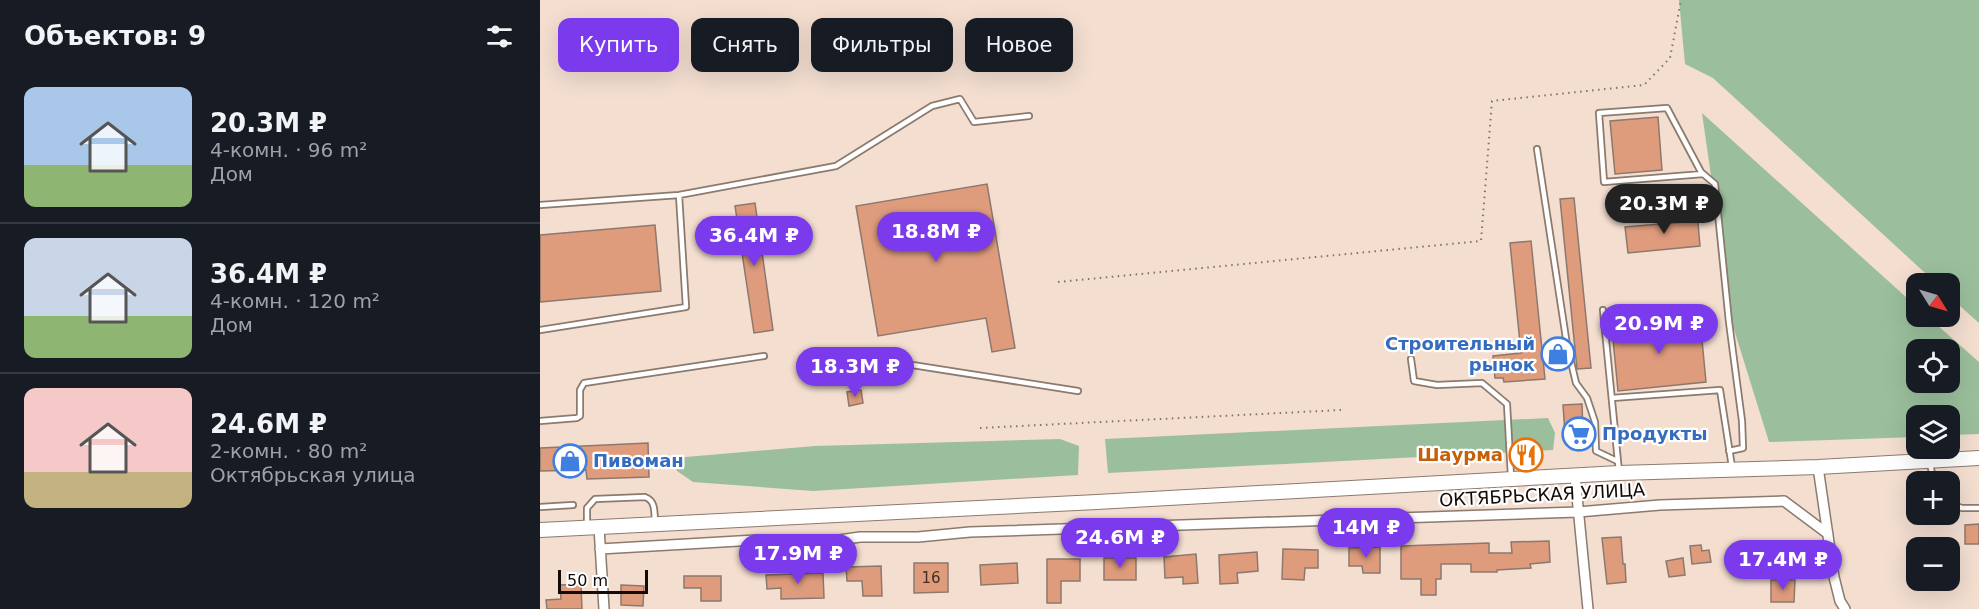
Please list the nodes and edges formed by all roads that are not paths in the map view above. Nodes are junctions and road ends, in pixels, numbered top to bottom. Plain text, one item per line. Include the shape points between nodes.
1 (1029, 116) dead end
2 (1537, 149) dead end
3 (1703, 174) junction
4 (679, 195) junction
5 (540, 205) edge
6 (1603, 310) dead end
7 (540, 330) edge
8 (764, 356) dead end
9 (1411, 359) dead end
10 (906, 364) dead end
11 (1078, 391) dead end
12 (1612, 399) junction
13 (540, 421) edge
14 (1729, 451) junction
15 (1979, 458) edge
16 (1929, 460) junction
17 (1618, 467) junction
18 (1818, 467) junction
19 (1732, 470) junction
20 (1932, 471) edge
21 (1575, 476) junction
22 (1511, 480) junction
23 (573, 505) dead end
24 (540, 507) edge
25 (1960, 507) edge
26 (1979, 508) edge
27 (1578, 512) junction
28 (655, 524) junction
29 (593, 527) junction
30 (540, 530) edge
31 (1828, 534) junction
32 (600, 549) junction
33 (1841, 606) edge
34 (604, 609) edge
35 (1588, 609) edge

1 - 4 lane via 974,122 960,99 932,106 836,166
2 - 17 lane via 1576,383 1587,398 1595,423 1596,451
3 - 3 lane via 1604,182 1599,113 1667,108
3 - 14 lane via 1715,183 1742,421 1743,448
4 - 5 lane
4 - 7 lane via 686,307
6 - 12 lane
8 - 13 lane via 584,383 580,390 580,416
9 - 22 lane via 1414,381 1437,386 1482,383 1507,404
10 - 11 lane
12 - 14 lane via 1720,390
12 - 17 lane
14 - 19 lane
15 - 16 main road
16 - 18 main road
16 - 20 lane
17 - 19 main road
17 - 21 main road
18 - 19 main road
18 - 31 street
21 - 22 main road
21 - 27 street
22 - 28 main road
23 - 24 lane
25 - 26 lane
27 - 31 street, ОКТЯБРЬСКАЯ УЛИЦА via 1784,501
27 - 32 street, ОКТЯБРЬСКАЯ УЛИЦА via 982,531 818,543 756,540
27 - 35 street
28 - 29 main road
28 - 29 lane via 651,499 595,499 587,508
29 - 30 main road
29 - 32 street
31 - 33 street
32 - 34 street

